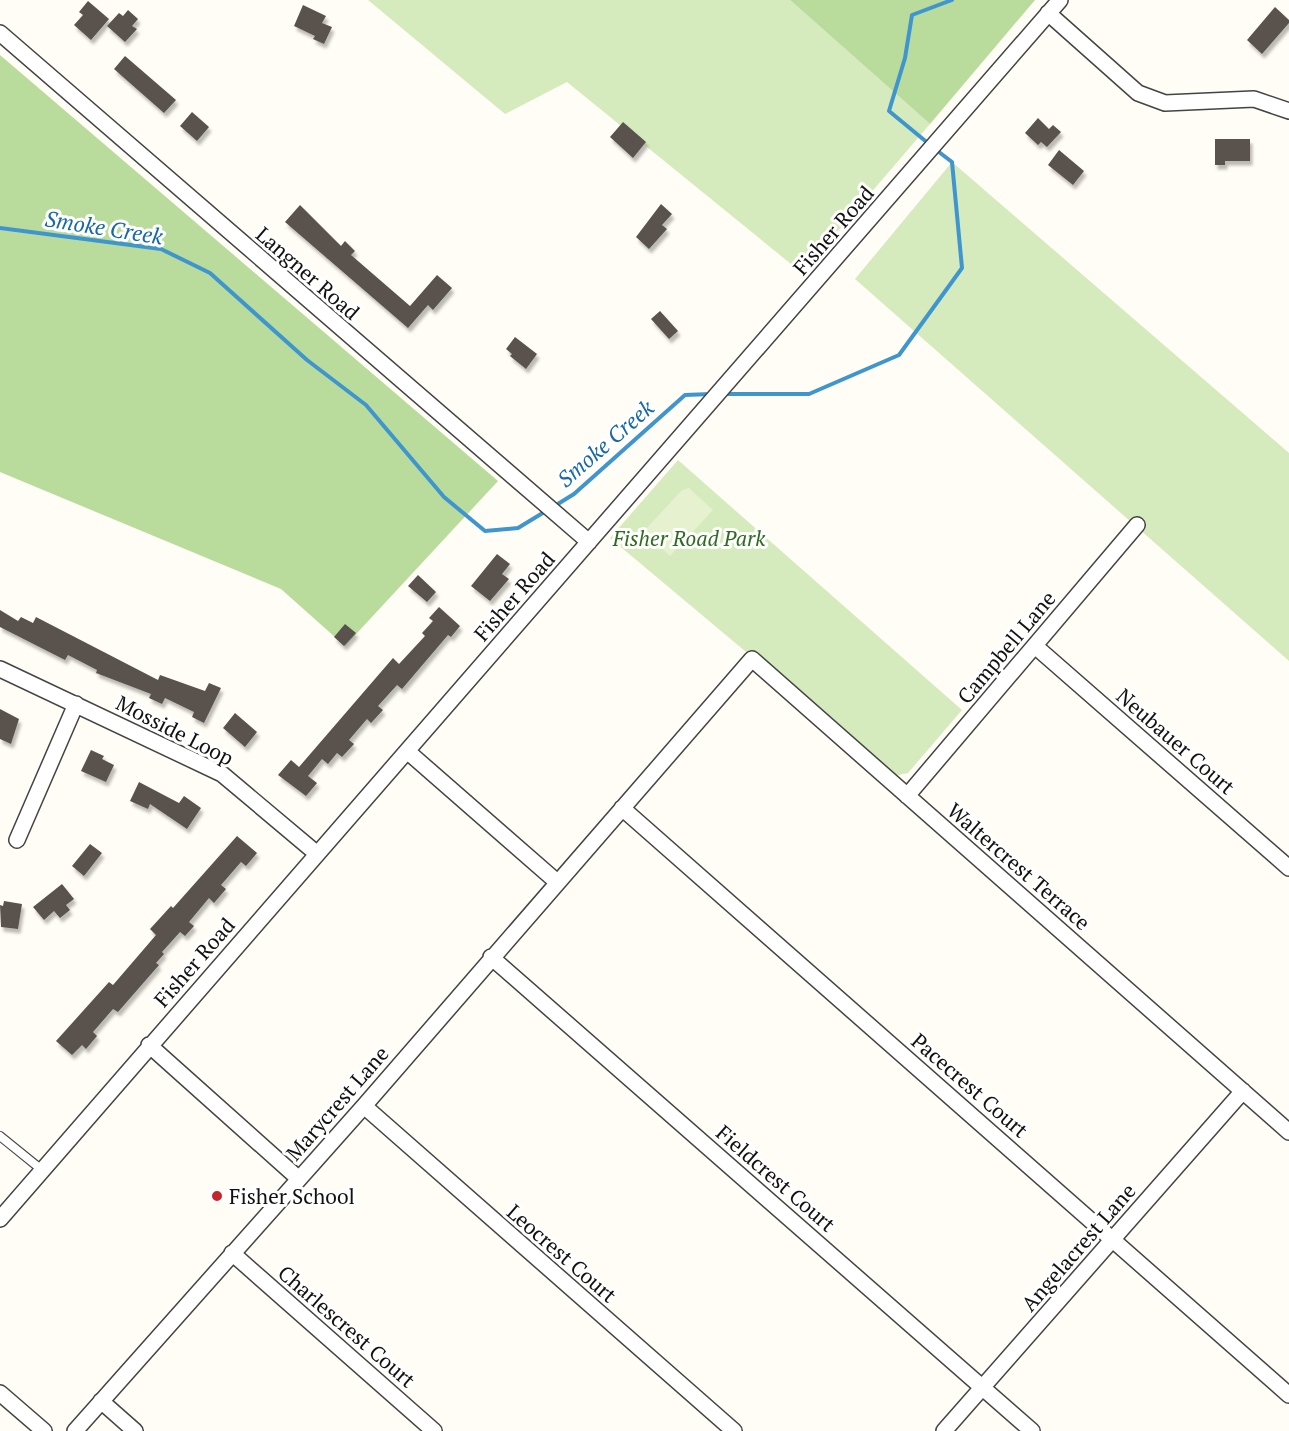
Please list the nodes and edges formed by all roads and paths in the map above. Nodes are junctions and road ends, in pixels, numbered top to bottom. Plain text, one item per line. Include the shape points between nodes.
1 (1060, 0) edge
2 (1048, 13) junction
3 (0, 33) edge
4 (1289, 111) edge
5 (1137, 525) dead end
6 (589, 542) junction
7 (1035, 646) junction
8 (0, 669) edge
9 (724, 691) joint
10 (76, 704) junction
11 (407, 751) junction
12 (907, 796) junction
13 (622, 808) junction
14 (17, 840) dead end
15 (316, 853) junction
16 (1289, 868) edge
17 (557, 882) junction
18 (491, 957) junction
19 (149, 1045) junction
20 (1243, 1091) junction
21 (364, 1106) junction
22 (1289, 1132) edge
23 (0, 1136) edge
24 (42, 1170) junction
25 (299, 1179) junction
26 (0, 1219) edge
27 (1113, 1239) junction
28 (232, 1253) junction
29 (983, 1387) junction
30 (0, 1393) edge
31 (1289, 1395) edge
32 (101, 1401) junction
33 (44, 1431) edge
34 (75, 1431) edge
35 (135, 1431) edge
36 (434, 1431) edge
37 (734, 1431) edge
38 (944, 1431) edge
39 (1032, 1431) edge

1 - 2 street, Fisher Road
2 - 4 street via 1138,93 1165,102 1254,99
2 - 6 street, Fisher Road
3 - 6 street, Langner Road
5 - 7 street, Campbell Lane
6 - 11 street, Fisher Road
7 - 12 street, Campbell Lane
7 - 16 street, Neubauer Court
8 - 10 street, Mosside Loop
9 - 12 street, Waltercrest Terrace via 752,660
9 - 13 street, Marycrest Lane
10 - 14 street
10 - 15 street, Mosside Loop via 222,774
11 - 15 street, Fisher Road
11 - 17 street
12 - 20 street, Waltercrest Terrace
13 - 17 street, Marycrest Lane
13 - 27 street, Pacecrest Court
15 - 19 street, Fisher Road
17 - 18 street, Marycrest Lane
18 - 21 street, Marycrest Lane
18 - 29 street, Fieldcrest Court
19 - 24 street, Fisher Road
19 - 25 street
20 - 22 street, Waltercrest Terrace
20 - 27 street, Angelacrest Lane
21 - 25 street, Marycrest Lane
21 - 37 street, Leocrest Court
23 - 24 lane
24 - 26 street, Fisher Road
25 - 28 street, Marycrest Lane
27 - 29 street, Angelacrest Lane
27 - 31 street, Pacecrest Court
28 - 32 street, Marycrest Lane
28 - 36 street, Charlescrest Court
29 - 38 street, Angelacrest Lane
29 - 39 street, Fieldcrest Court
30 - 33 street
32 - 34 street, Marycrest Lane
32 - 35 street

